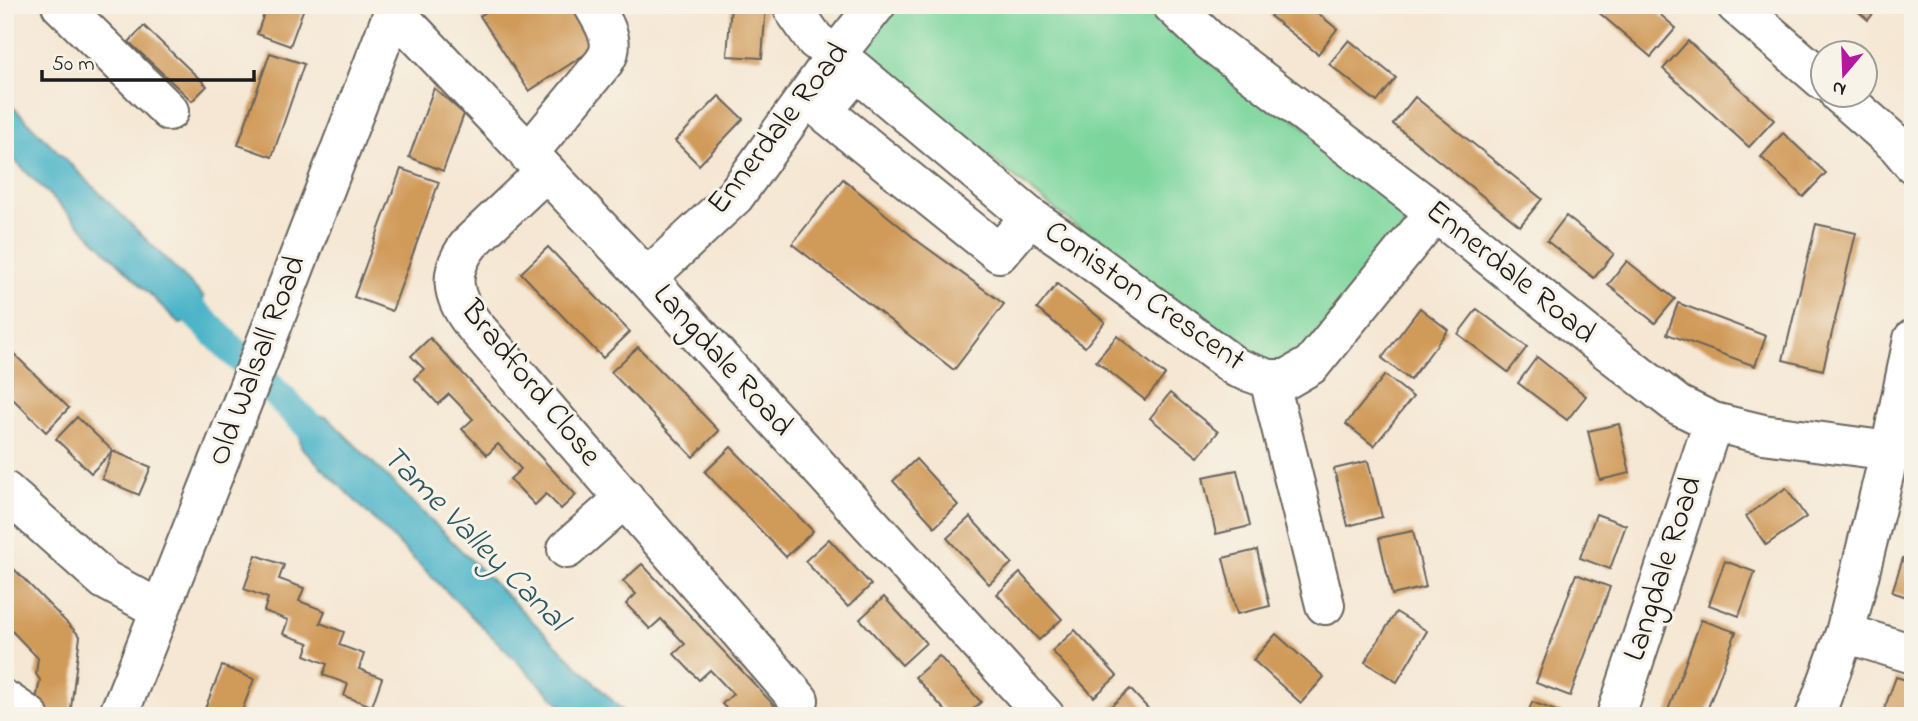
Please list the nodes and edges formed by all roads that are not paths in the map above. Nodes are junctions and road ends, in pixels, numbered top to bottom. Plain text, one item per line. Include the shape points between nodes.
1 (61, 5) edge
2 (593, 5) edge
3 (795, 5) edge
4 (876, 5) edge
5 (1172, 5) edge
6 (1736, 5) edge
7 (395, 8) edge
8 (846, 63) junction
9 (1810, 69) edge
10 (1855, 108) edge
11 (169, 111) dead end
12 (537, 163) junction
13 (1913, 164) edge
14 (1435, 212) junction
15 (1030, 217) junction
16 (647, 278) junction
17 (1913, 339) edge
18 (1269, 379) junction
19 (1713, 422) junction
20 (1905, 443) edge
21 (5, 491) edge
22 (625, 498) junction
23 (567, 549) dead end
24 (1325, 605) dead end
25 (159, 608) junction
26 (1845, 633) junction
27 (1913, 654) edge
28 (794, 681) dead end
29 (5, 700) edge
30 (29, 716) edge
31 (118, 716) edge
32 (1045, 716) edge
33 (1616, 716) edge
34 (1815, 716) edge

1 - 11 street
2 - 12 street, Bradford Close via 610,50
3 - 8 street, Coniston Crescent via 815,40
4 - 8 street, Ennerdale Road
5 - 14 street, Ennerdale Road via 1210,41
6 - 9 street
7 - 12 street, Langdale Road
7 - 25 street, Old Walsall Road
8 - 15 street, Coniston Crescent
8 - 15 street via 823,111 999,253
8 - 16 street, Ennerdale Road via 735,196
10 - 13 street
12 - 16 street, Langdale Road
12 - 22 street, Bradford Close via 464,251 456,269 457,299 473,324
14 - 18 street, Coniston Crescent via 1311,365 1287,379
14 - 19 street, Ennerdale Road via 1678,405
15 - 18 street, Coniston Crescent via 1237,368
16 - 32 street, Langdale Road
17 - 20 street
18 - 24 street
19 - 20 street, Ennerdale Road via 1763,434
19 - 33 street, Langdale Road
20 - 26 street
21 - 25 street via 105,580
22 - 23 street
22 - 28 street, Bradford Close
25 - 31 street, Old Walsall Road
26 - 27 street
26 - 34 street
29 - 30 street

